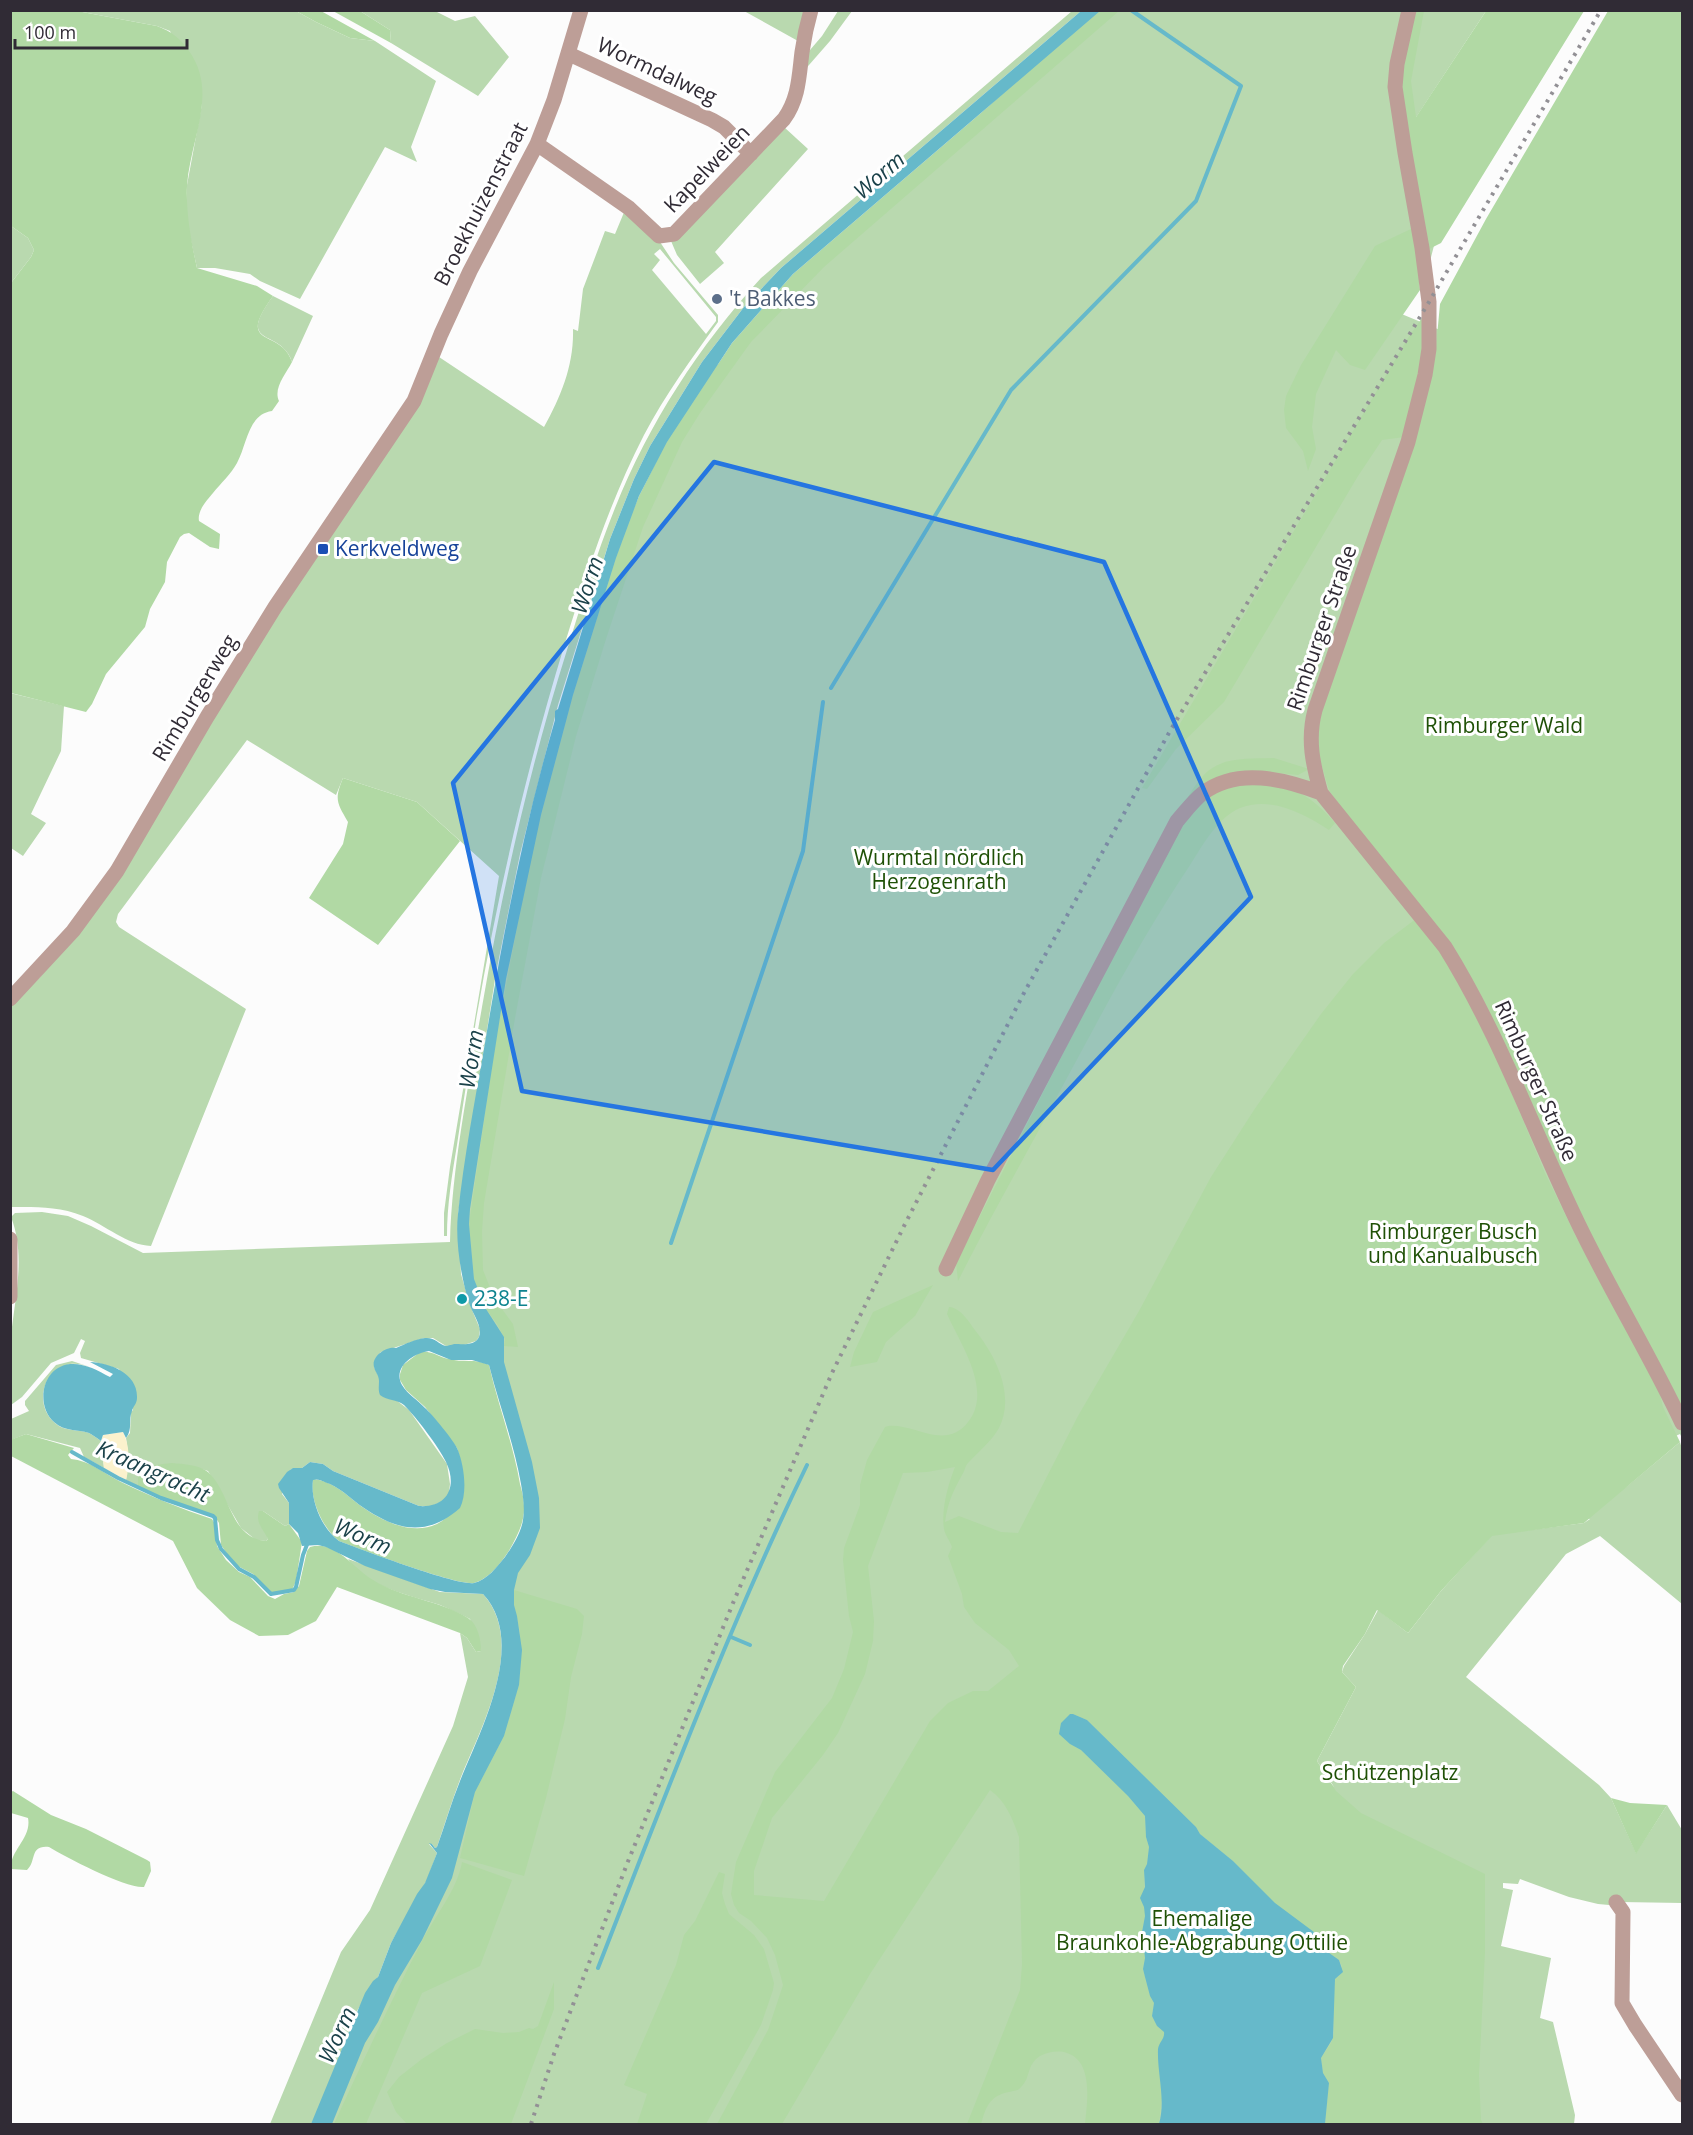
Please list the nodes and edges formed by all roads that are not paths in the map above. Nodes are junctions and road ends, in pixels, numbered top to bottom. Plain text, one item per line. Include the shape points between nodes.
1 (581, 10) edge
2 (811, 10) edge
3 (1409, 10) edge
4 (569, 54) junction
5 (537, 144) junction
6 (751, 153) junction
7 (408, 412) joint
8 (1321, 793) junction
9 (10, 999) edge
10 (10, 1239) edge
11 (946, 1269) dead end
12 (10, 1297) edge
13 (1683, 1423) edge
14 (1616, 1902) dead end
15 (1683, 2095) edge

1 - 4 street, Broekhuizenstraat
2 - 6 street, Kapelweien via 795,101 784,119
3 - 8 street, Rimburger Straße via 1395,87 1422,248 1429,302 1429,348 1408,442 1311,727 1312,758
4 - 5 street, Broekhuizenstraat
4 - 6 street, Wormdalweg via 712,120
5 - 6 street, Kapelweien via 663,236 674,234
5 - 7 street, Broekhuizenstraat via 470,271
7 - 9 street, Rimburgerweg via 275,607 117,871 73,931
8 - 11 street via 1275,779 1232,780 1203,794 1177,821 988,1180
8 - 13 street, Rimburger Straße via 1445,947 1462,975 1497,1043 1576,1220
10 - 12 street
14 - 15 street via 1623,1912 1622,2003

